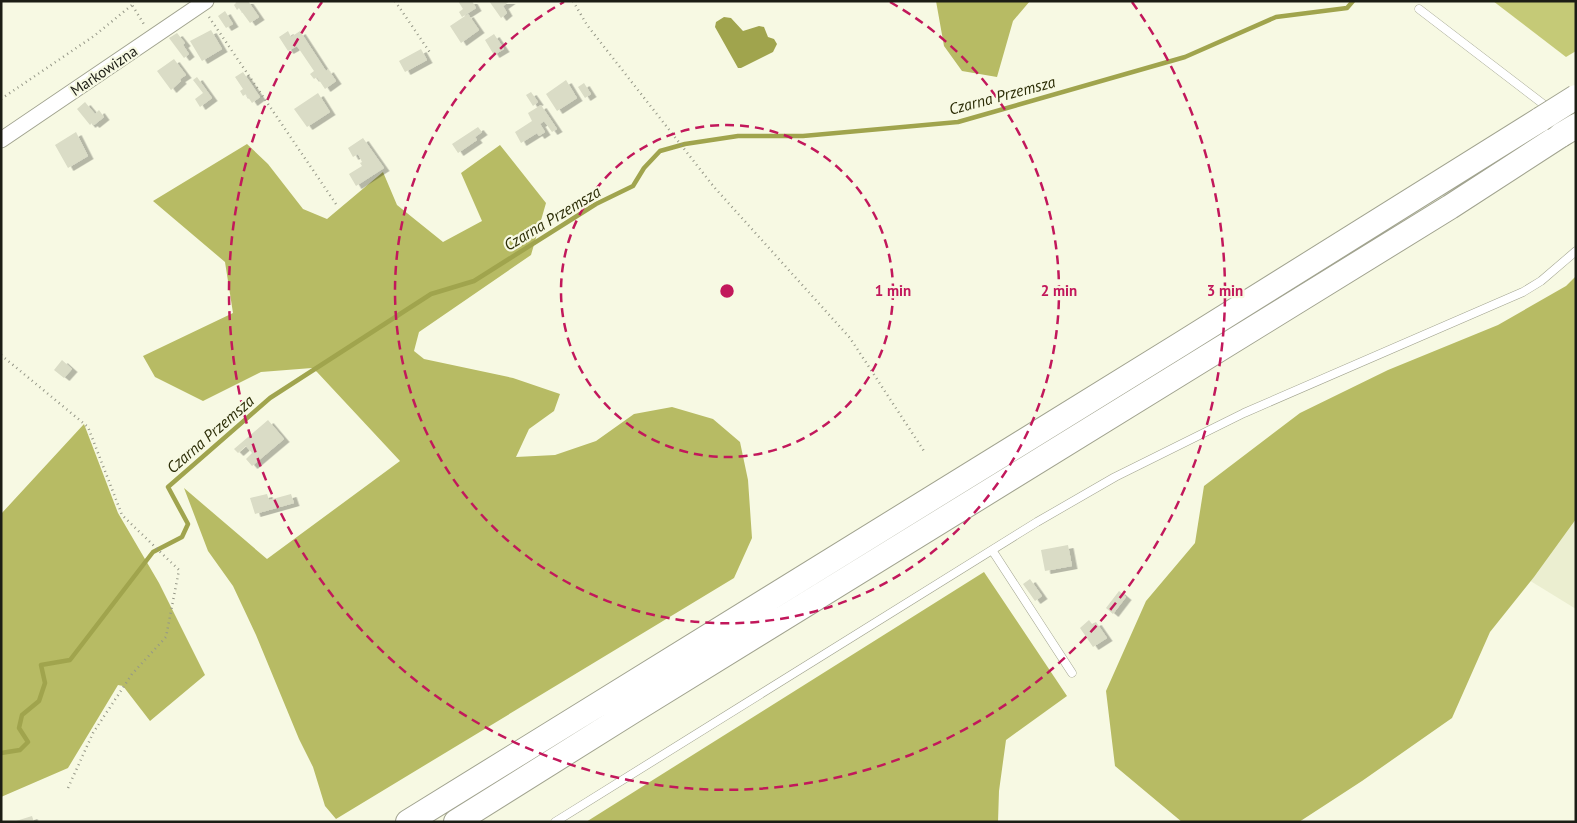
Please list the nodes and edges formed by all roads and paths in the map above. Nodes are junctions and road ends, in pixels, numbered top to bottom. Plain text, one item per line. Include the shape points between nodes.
1 (395, 1) edge
2 (573, 1) edge
3 (132, 3) edge
4 (203, 3) edge
5 (1420, 10) dead end
6 (152, 38) junction
7 (432, 54) dead end
8 (1576, 97) edge
9 (1, 99) edge
10 (1564, 125) edge
11 (1, 140) edge
12 (336, 204) dead end
13 (1576, 252) edge
14 (1, 355) edge
15 (924, 451) dead end
16 (992, 550) junction
17 (1072, 673) dead end
18 (68, 788) dead end
19 (408, 822) edge
20 (456, 822) edge
21 (555, 822) edge

1 - 7 path
2 - 15 path via 587,24 714,187 850,338
3 - 6 path
3 - 9 path via 94,36
4 - 6 street, Markowizna
4 - 12 path
5 - 10 lane
6 - 11 street, Markowizna
8 - 10 main road, bridge
10 - 19 main road via 1173,349
10 - 20 main road via 1450,207
13 - 16 lane via 1523,292 1244,413 1115,476
14 - 18 path via 88,427 122,515 179,570 166,637 132,674 93,732
16 - 17 lane
16 - 21 lane

